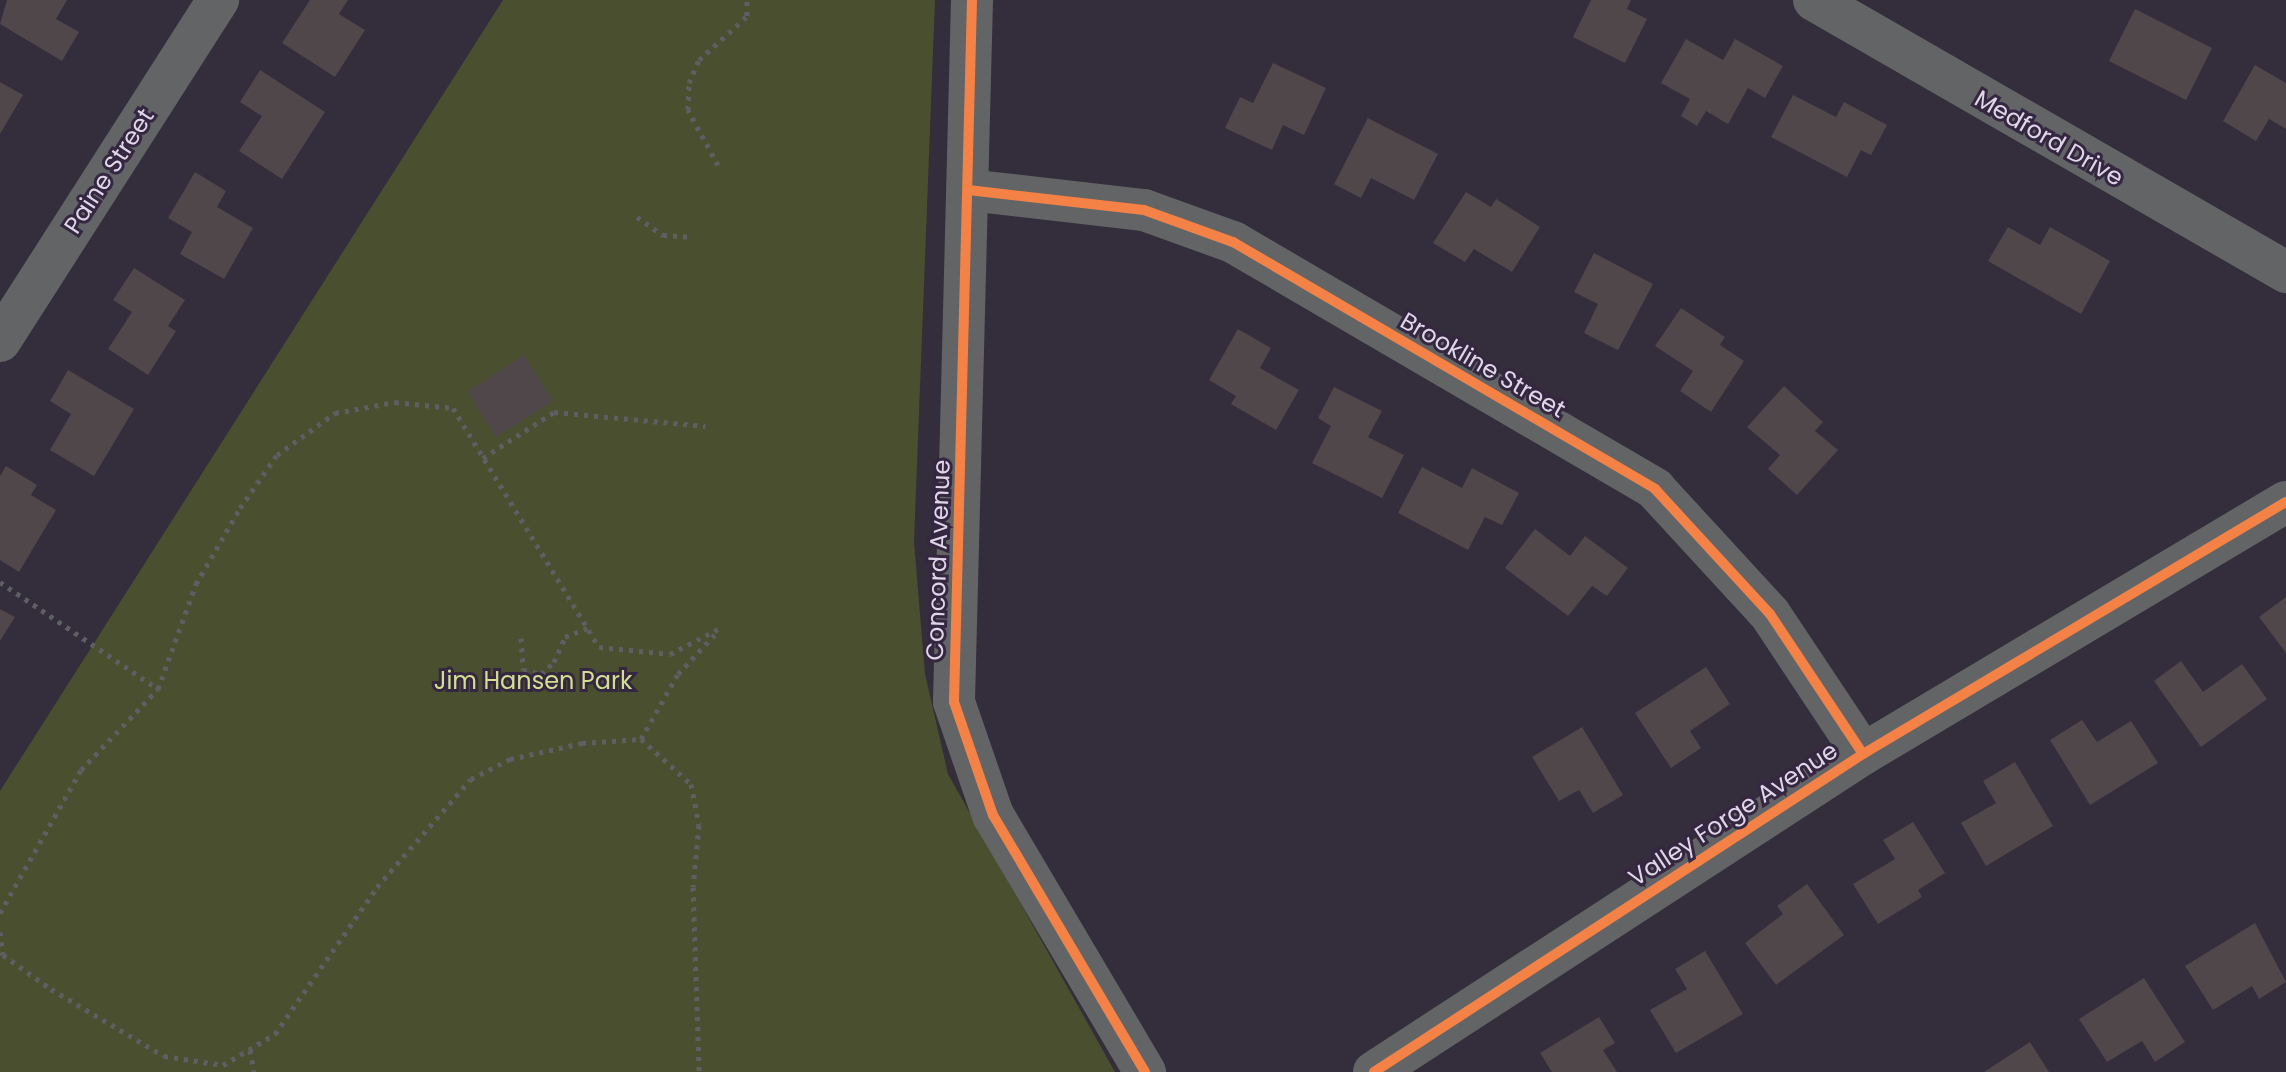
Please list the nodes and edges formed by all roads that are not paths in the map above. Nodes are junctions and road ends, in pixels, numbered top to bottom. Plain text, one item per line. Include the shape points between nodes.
1 (218, 0) edge
2 (972, 0) edge
3 (1814, 0) edge
4 (968, 190) junction
5 (2286, 272) edge
6 (0, 341) edge
7 (2286, 502) edge
8 (1863, 754) junction
9 (1145, 1072) edge
10 (1374, 1072) edge

1 - 6 street, Paine Street
2 - 4 street, Concord Avenue
3 - 5 street, Medford Drive
4 - 8 street, Brookline Street via 1144,210 1233,242 1655,489 1770,614
4 - 9 street, Concord Avenue via 954,702 993,815
7 - 8 street, Valley Forge Avenue
8 - 10 street, Valley Forge Avenue

